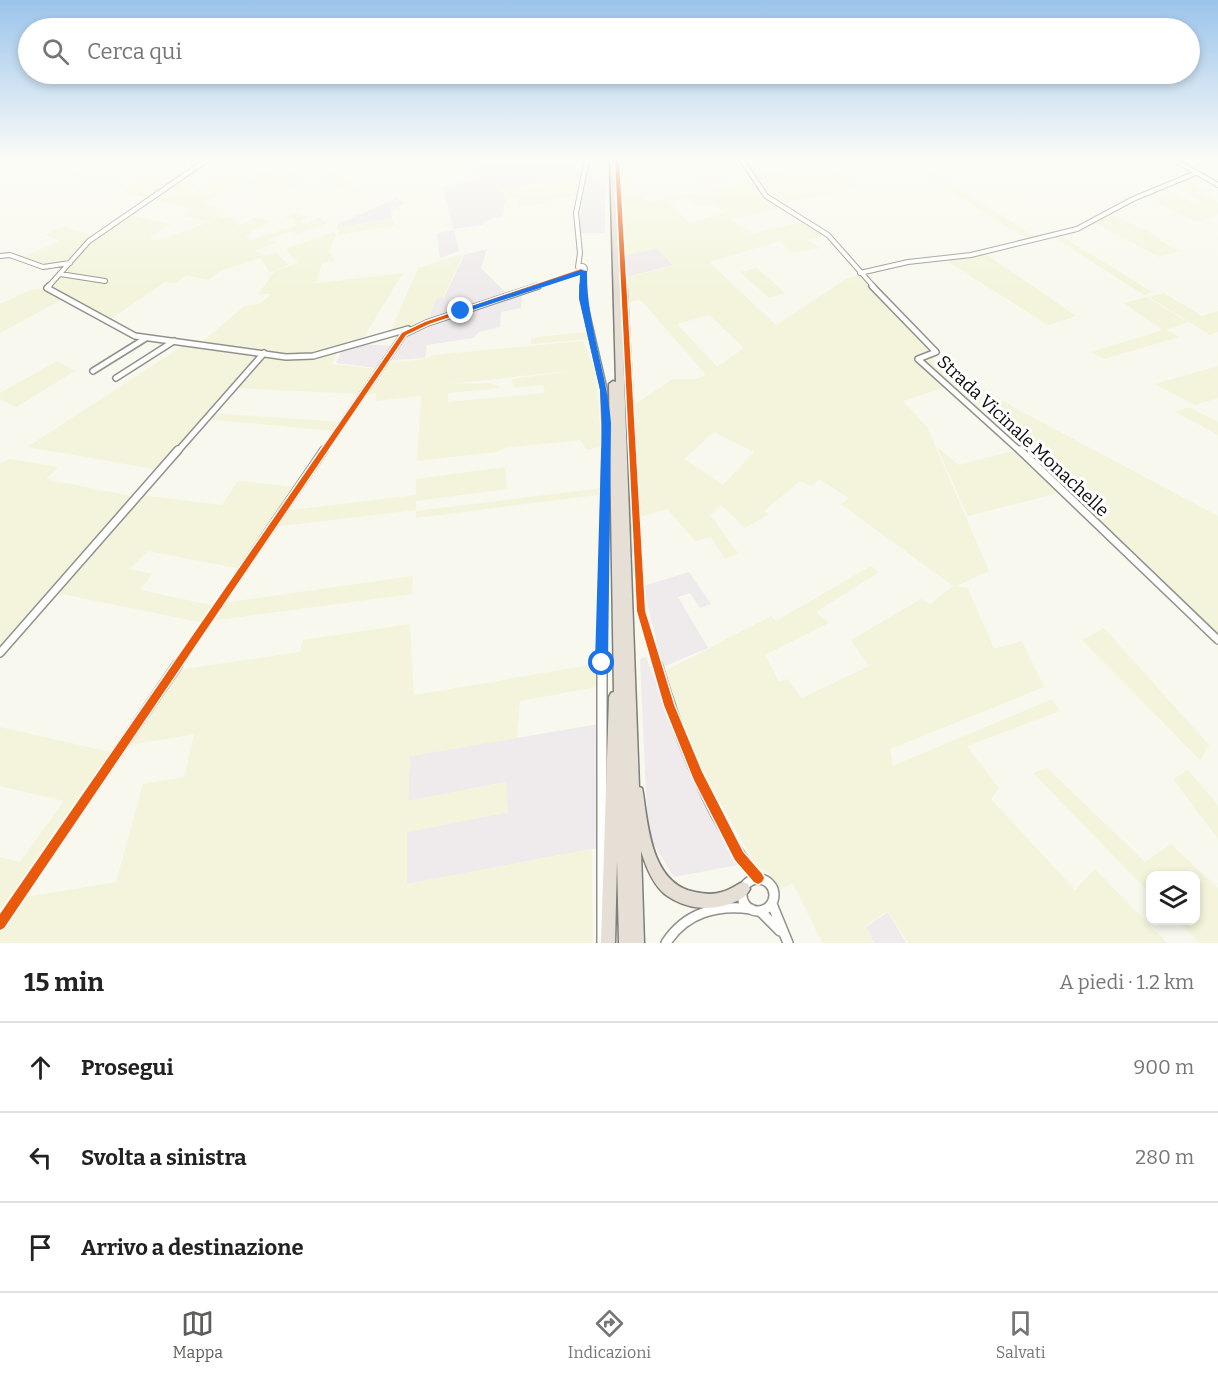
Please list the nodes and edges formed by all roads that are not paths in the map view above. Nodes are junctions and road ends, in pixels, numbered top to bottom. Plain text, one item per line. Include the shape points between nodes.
1 (142, 203) edge
2 (579, 203) edge
3 (609, 203) edge
4 (616, 203) edge
5 (617, 203) edge
6 (777, 203) edge
7 (1126, 203) edge
8 (0, 256) edge
9 (70, 263) junction
10 (581, 268) junction
11 (860, 273) junction
12 (60, 274) junction
13 (105, 281) dead end
14 (408, 329) junction
15 (147, 338) junction
16 (175, 341) junction
17 (264, 354) junction
18 (93, 371) dead end
19 (116, 378) dead end
20 (1218, 639) edge
21 (619, 641) junction
22 (0, 653) edge
23 (631, 748) junction
24 (758, 878) junction
25 (743, 889) junction
26 (772, 904) junction
27 (751, 909) junction
28 (762, 913) junction
29 (0, 924) edge
30 (785, 939) edge
31 (602, 943) edge
32 (608, 943) edge
33 (626, 943) edge
34 (637, 943) edge
35 (666, 943) edge

1 - 9 street via 89,240
2 - 10 street via 576,223
3 - 21 highway
4 - 23 highway
5 - 24 street via 641,611 669,705 698,776 739,856
6 - 11 street, Strada Vicinale Monachelle via 817,225
7 - 11 street via 1077,229 971,255 908,262
8 - 9 street via 10,255 43,267
9 - 12 street
10 - 14 street
10 - 31 street via 583,298 604,390 606,423
11 - 20 street, Strada Vicinale Monachelle via 936,352 918,359
12 - 13 street
12 - 15 street via 47,288 129,333
14 - 17 street via 313,356
14 - 29 street
15 - 16 street
15 - 18 street
16 - 17 street
16 - 19 street
17 - 22 street
21 - 32 highway via 610,778
21 - 33 highway
23 - 25 highway via 641,830 653,868 663,883 693,901 715,901
23 - 34 highway
24 - 25 street via 749,880
24 - 26 street via 771,888
25 - 27 street via 744,901
26 - 28 street
26 - 30 street
27 - 28 street
27 - 35 street via 717,908 696,915 684,921
28 - 30 street

